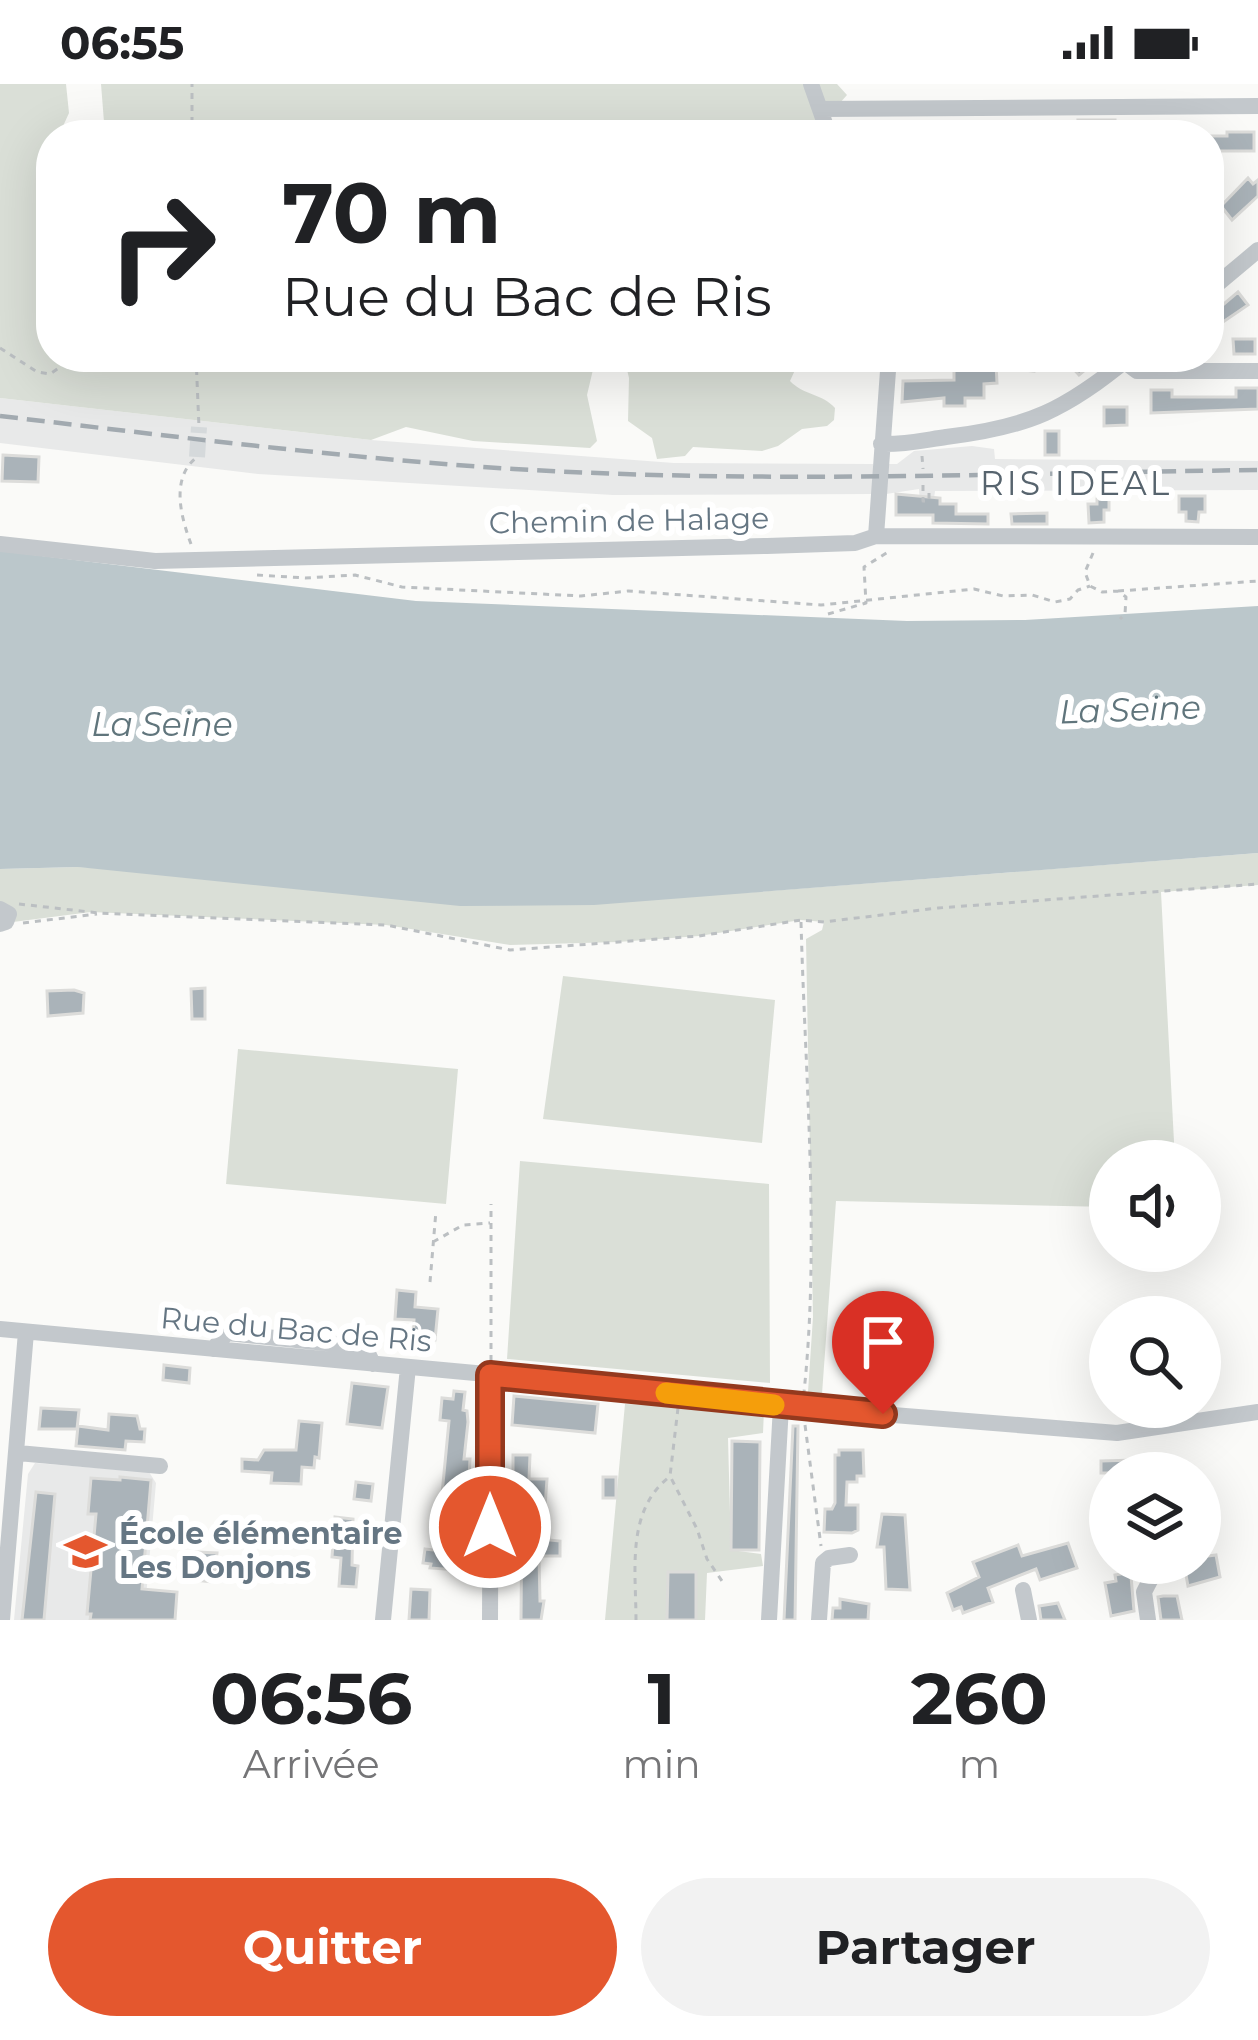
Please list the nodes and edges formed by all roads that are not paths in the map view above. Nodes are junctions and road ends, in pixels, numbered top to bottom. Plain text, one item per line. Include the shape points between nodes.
1 (811, 84) edge
2 (1258, 106) edge
3 (820, 109) junction
4 (824, 120) edge
5 (1258, 250) edge
6 (1224, 271) edge
7 (1224, 371) edge
8 (1258, 371) edge
9 (888, 372) edge
10 (1108, 372) edge
11 (881, 444) junction
12 (884, 537) junction
13 (1258, 538) edge
14 (0, 544) edge
15 (0, 1329) edge
16 (26, 1332) junction
17 (408, 1367) junction
18 (490, 1375) junction
19 (781, 1406) junction
20 (1258, 1412) edge
21 (18, 1453) junction
22 (160, 1466) dead end
23 (850, 1556) dead end
24 (1148, 1584) edge
25 (1023, 1589) dead end
26 (2, 1620) edge
27 (383, 1620) edge
28 (490, 1620) edge
29 (769, 1620) edge
30 (818, 1620) edge
31 (1029, 1620) edge
32 (1148, 1620) edge

1 - 3 street
2 - 3 street
3 - 4 street
5 - 6 street
7 - 8 street
9 - 11 street
10 - 11 street via 1037,419
11 - 12 street
12 - 13 street, Chemin de Halage
12 - 14 street, Chemin de Halage via 155,561
15 - 16 street, Rue du Bac de Ris
16 - 17 street, Rue du Bac de Ris
16 - 21 street
17 - 18 street, Rue du Bac de Ris
17 - 27 street
18 - 19 street, Rue du Bac de Ris
18 - 28 street
19 - 20 street, Rue du Bac de Ris via 1117,1432
19 - 29 street
21 - 22 street
21 - 26 street
23 - 30 street via 823,1563
24 - 32 street
25 - 31 street

